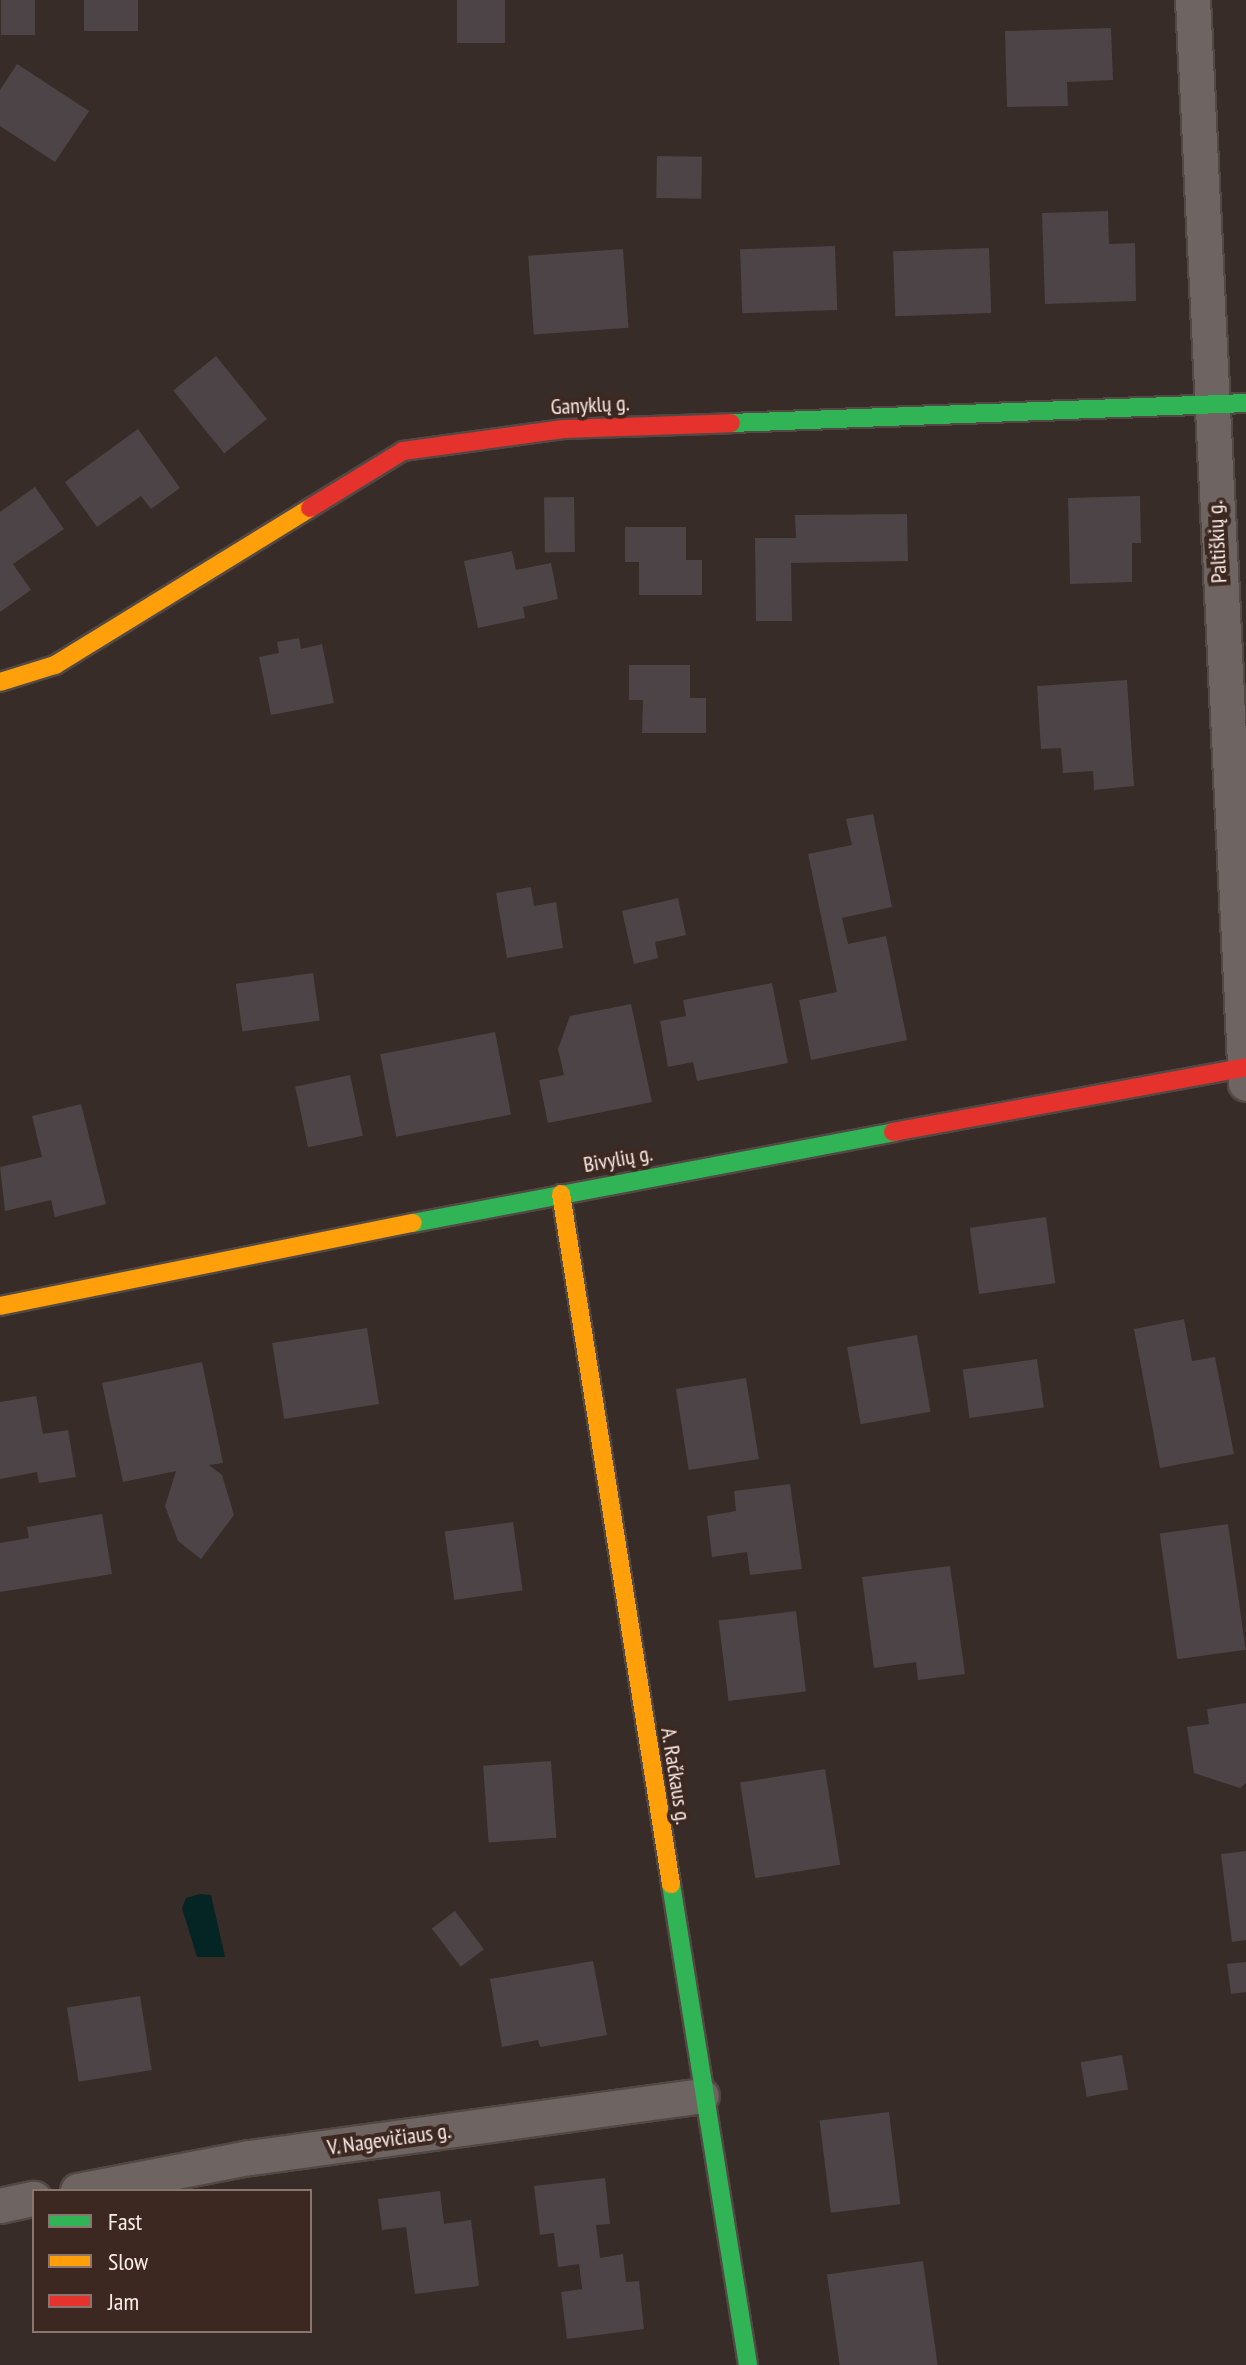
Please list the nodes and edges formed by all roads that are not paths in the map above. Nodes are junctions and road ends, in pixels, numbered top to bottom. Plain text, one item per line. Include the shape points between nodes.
1 (1193, 0) edge
2 (1246, 403) edge
3 (1211, 406) junction
4 (0, 682) edge
5 (1245, 1073) edge
6 (561, 1194) junction
7 (0, 1306) edge
8 (702, 2096) junction
9 (88, 2189) edge
10 (32, 2199) edge
11 (0, 2206) edge
12 (748, 2365) edge

1 - 3 street, Paltiškių g.
2 - 3 street, Ganyklų g.
3 - 4 street, Ganyklų g. via 563,429 403,451 55,665
3 - 5 street, Paltiškių g.
5 - 6 street, Bivylių g.
6 - 7 street, Bivylių g.
6 - 8 street, A. Račkaus g.
8 - 9 street, V. Nagevičiaus g. via 250,2158
8 - 12 street, A. Račkaus g.
10 - 11 street

